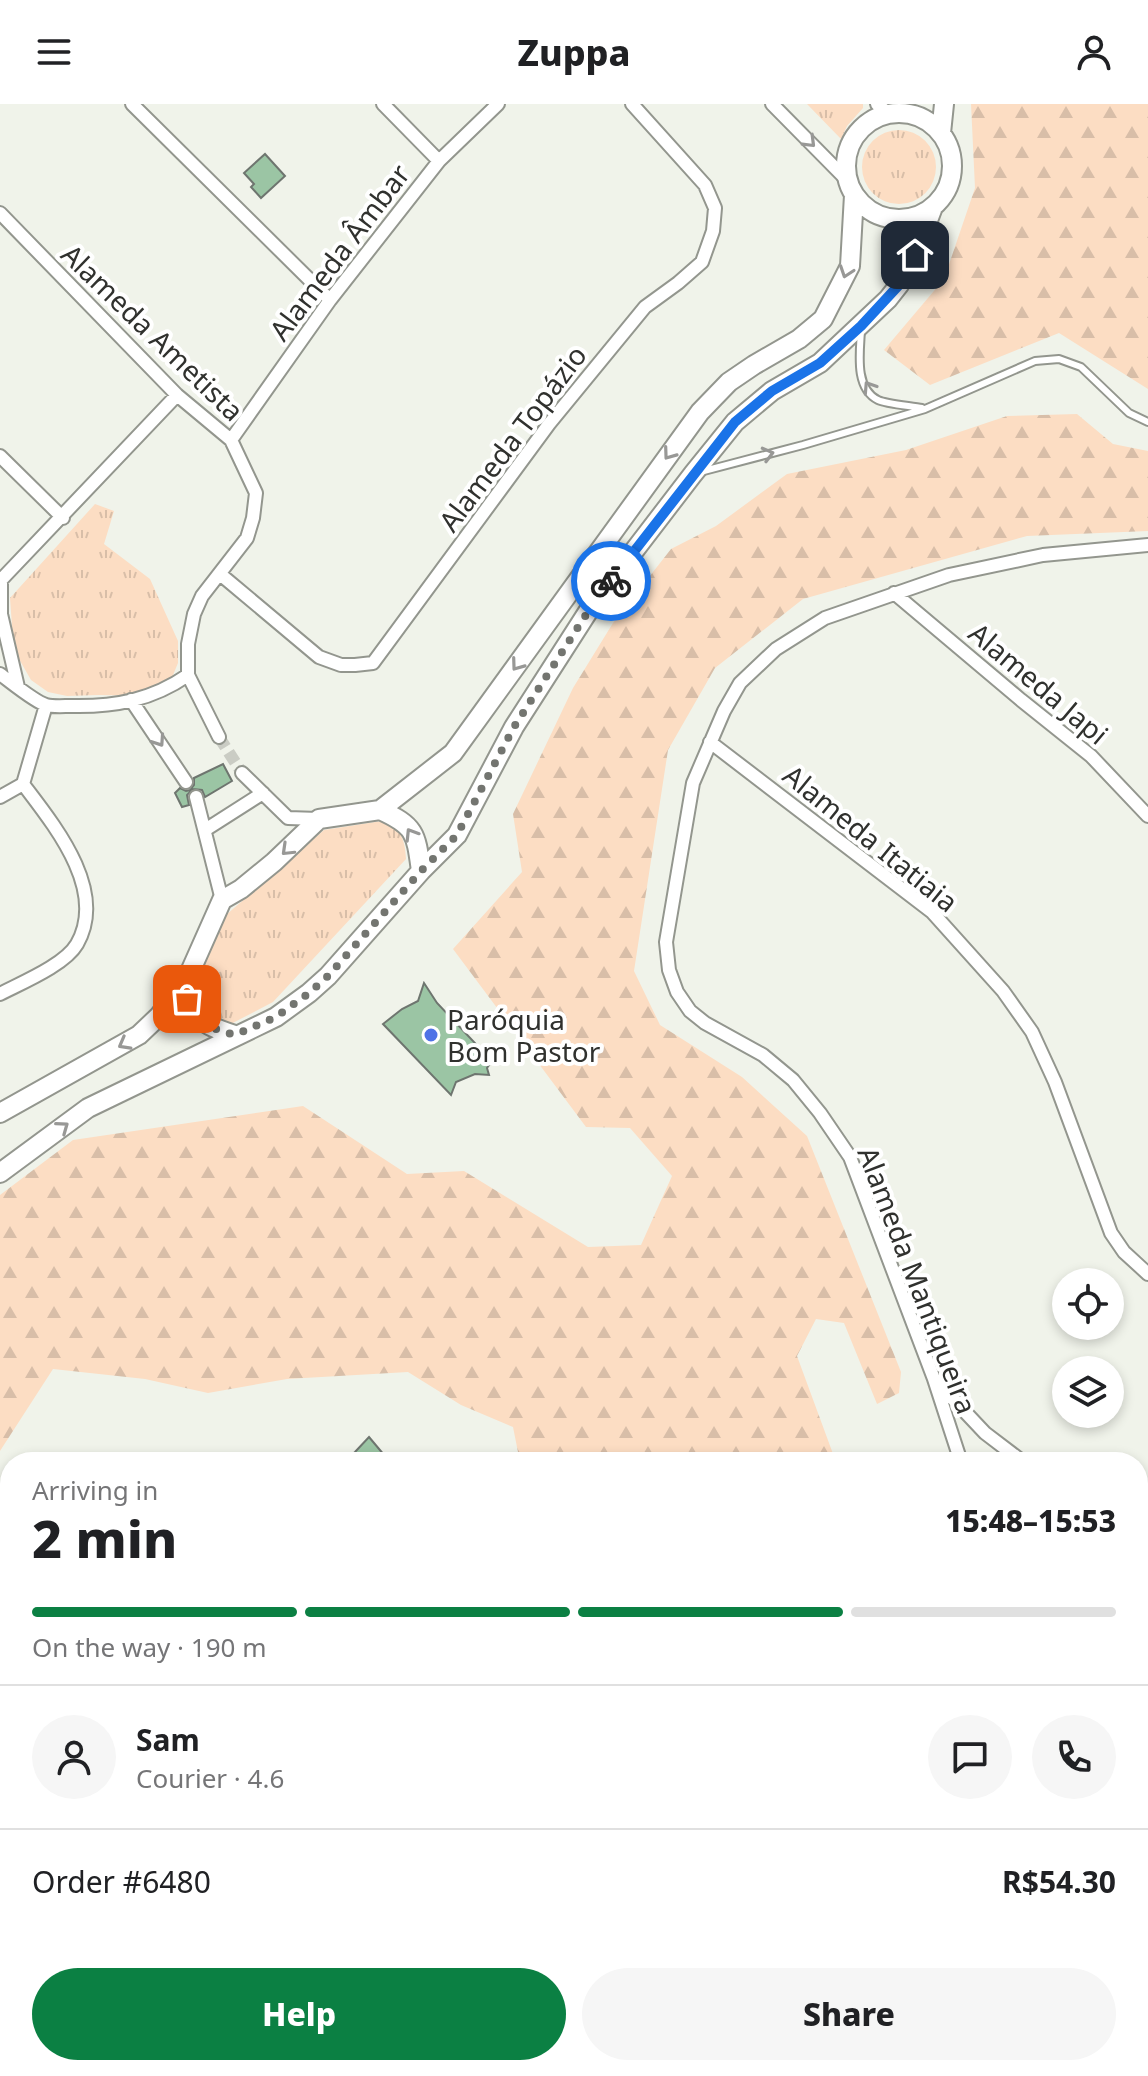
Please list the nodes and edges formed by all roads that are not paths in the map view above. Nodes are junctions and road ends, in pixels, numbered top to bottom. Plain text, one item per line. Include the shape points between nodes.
1 (132, 104) edge
2 (383, 104) edge
3 (498, 104) edge
4 (632, 104) edge
5 (772, 104) edge
6 (944, 104) edge
7 (886, 107) edge
8 (941, 133) junction
9 (439, 161) junction
10 (851, 187) junction
11 (933, 207) junction
12 (0, 213) edge
13 (330, 300) junction
14 (861, 326) junction
15 (177, 395) junction
16 (925, 409) junction
17 (1148, 422) edge
18 (231, 440) junction
19 (0, 456) edge
20 (693, 474) junction
21 (63, 518) junction
22 (1148, 545) edge
23 (220, 574) junction
24 (1, 581) edge
25 (894, 593) junction
26 (189, 672) junction
27 (0, 674) edge
28 (18, 688) junction
29 (131, 700) junction
30 (46, 705) junction
31 (219, 737) tunnel mouth
32 (710, 742) junction
33 (242, 773) tunnel mouth
34 (186, 782) dead end
35 (23, 784) junction
36 (263, 793) junction
37 (0, 797) edge
38 (196, 797) dead end
39 (380, 810) junction
40 (1148, 816) edge
41 (319, 819) junction
42 (205, 830) junction
43 (421, 871) junction
44 (222, 900) junction
45 (186, 981) junction
46 (0, 994) edge
47 (235, 1035) junction
48 (0, 1113) edge
49 (0, 1173) edge
50 (1148, 1274) edge
51 (934, 1379) junction
52 (958, 1452) edge
53 (1010, 1452) edge

1 - 13 street
2 - 9 street
3 - 9 street, Alameda Âmbar
4 - 23 street, Alameda Topázio via 705,185 715,208 702,262 645,307 625,331 549,424 373,663 341,665 319,657
5 -> 10 street
6 - 8 street
7 - 8 street via 924,118
7 - 10 street via 849,146 845,163
8 - 11 street via 953,162 951,181
9 - 13 street, Alameda Âmbar
10 - 11 street via 866,208 881,216 914,217
10 -> 39 street via 850,266 823,319 729,382 700,412 453,753
11 - 14 street via 899,285
12 - 15 street, Alameda Ametista
13 - 18 street, Alameda Âmbar
16 -> 14 lane via 878,400 866,388 860,372
14 - 20 street via 820,363 772,391 735,422
15 - 18 street, Alameda Ametista
15 - 21 street
16 - 17 lane via 1035,361 1059,359 1081,367 1129,413
20 -> 16 lane
18 - 23 street, Alameda Ametista via 256,493 247,538
19 - 21 street
20 - 43 street via 591,607 514,727 457,835
21 - 24 street
22 - 25 street, Alameda Mantiqueira via 1043,555
23 - 26 street, Alameda Ametista via 194,614
24 - 28 street via 1,614
25 - 32 street, Alameda Mantiqueira via 825,618 776,649 740,683
25 - 40 street, Alameda Japi via 1091,756
26 - 29 street via 158,694
26 - 31 street
27 - 28 street
28 - 30 street
29 - 30 street
29 -> 34 street
30 - 35 street
32 - 50 street, Alameda Itatiaia via 932,912 1003,991 1032,1032 1055,1082 1111,1233
32 - 51 street, Alameda Mantiqueira via 693,783 684,829 666,942 669,970 690,1011 763,1055 793,1080 850,1157
33 - 36 street
35 - 37 street
35 - 46 street via 80,872 88,911 76,945 52,967
36 - 41 street via 288,818
36 - 42 street
38 - 42 street
39 - 41 street
43 -> 39 street via 417,841 409,827
41 -> 44 street via 274,862
42 - 44 street
43 - 47 street via 309,993 276,1017
44 - 45 street
45 - 47 street via 194,1014 210,1028
45 -> 48 street via 139,1035
49 -> 47 street via 88,1108
51 - 52 street, Alameda Mantiqueira
51 - 53 street

